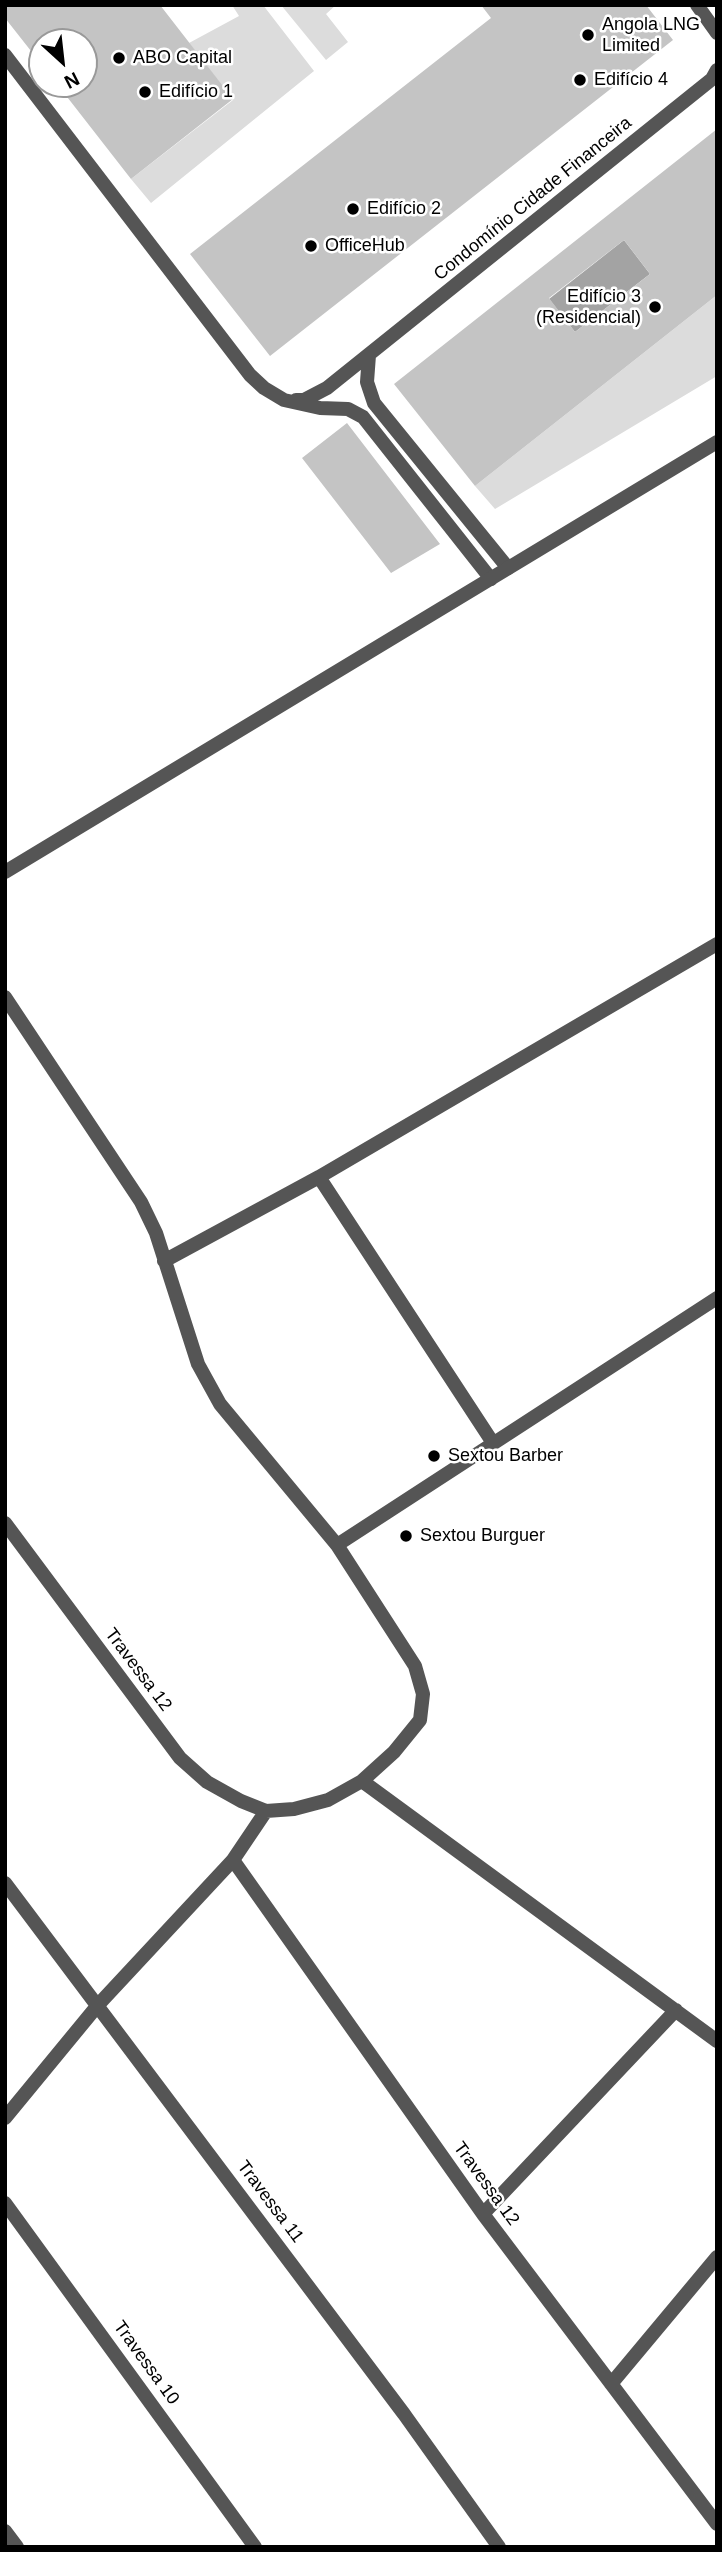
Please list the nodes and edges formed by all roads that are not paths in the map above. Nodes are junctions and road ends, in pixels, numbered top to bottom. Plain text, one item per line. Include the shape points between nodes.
1 (697, 5) edge
2 (717, 33) edge
3 (5, 55) edge
4 (717, 70) edge
5 (369, 355) junction
6 (284, 400) junction
7 (717, 442) edge
8 (508, 568) junction
9 (491, 579) junction
10 (5, 872) edge
11 (717, 944) edge
12 (5, 997) edge
13 (318, 1177) junction
14 (164, 1261) junction
15 (717, 1298) edge
16 (493, 1443) junction
17 (5, 1523) edge
18 (337, 1545) junction
19 (362, 1781) junction
20 (266, 1811) junction
21 (233, 1860) junction
22 (5, 1883) edge
23 (98, 2005) junction
24 (676, 2010) junction
25 (717, 2041) edge
26 (5, 2118) edge
27 (5, 2203) edge
28 (483, 2214) junction
29 (717, 2257) edge
30 (611, 2384) junction
31 (717, 2524) edge
32 (5, 2531) edge
33 (17, 2547) edge
34 (255, 2547) edge
35 (499, 2547) edge

1 - 2 street
3 - 6 street via 250,375
4 - 5 street, Condomínio Cidade Financeira via 712,79
5 - 6 street, Condomínio Cidade Financeira via 327,388 304,400
5 - 8 street via 367,382 374,403
6 - 9 street via 348,409 363,417
7 - 8 street
8 - 9 street
9 - 10 street
11 - 13 street
12 - 14 street via 141,1202
13 - 14 street
13 - 16 street
14 - 18 street via 198,1364 220,1404
15 - 16 street
16 - 18 street
17 - 20 street, Travessa 12 via 180,1758 207,1782
18 - 19 street via 415,1666 424,1694 420,1720
19 - 20 street via 328,1800
19 - 24 street
20 - 21 street
21 - 23 street
21 - 28 street, Travessa 12
22 - 23 street, Travessa 11
23 - 26 street
23 - 35 street, Travessa 11
24 - 25 street
24 - 28 street
27 - 34 street, Travessa 10
28 - 30 street, Travessa 12
29 - 30 street
30 - 31 street, Travessa 12
32 - 33 street

